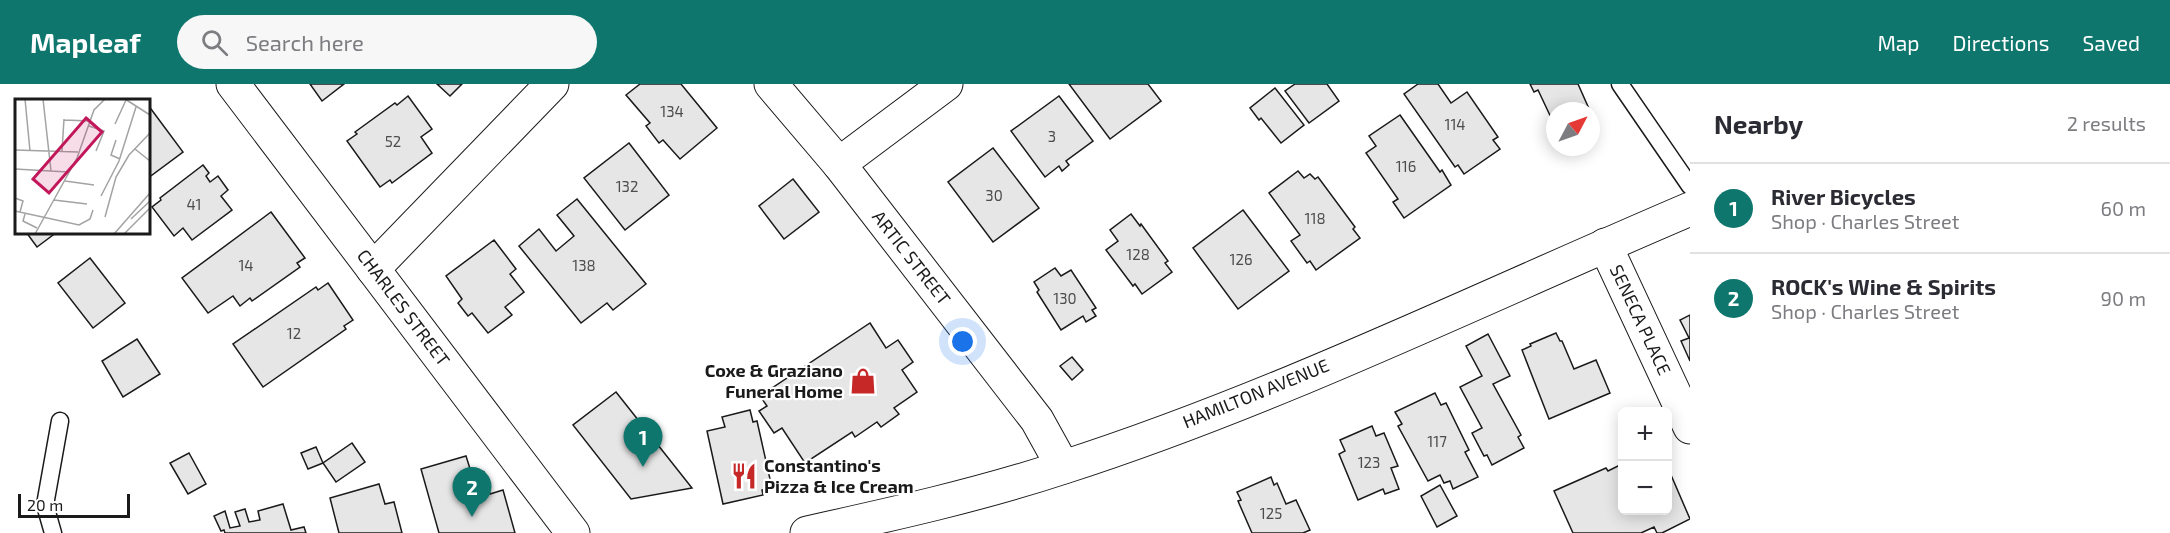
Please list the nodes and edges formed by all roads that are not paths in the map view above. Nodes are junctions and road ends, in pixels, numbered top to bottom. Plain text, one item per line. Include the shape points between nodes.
1 (233, 84) edge
2 (552, 84) edge
3 (771, 84) edge
4 (946, 84) edge
5 (1620, 84) edge
6 (839, 165) junction
7 (1690, 186) edge
8 (1690, 209) edge
9 (1605, 245) junction
10 (373, 269) junction
11 (60, 421) dead end
12 (1690, 427) edge
13 (1063, 467) junction
14 (53, 533) edge
15 (573, 533) edge
16 (807, 533) edge

1 - 10 street, CHARLES STREET
2 - 10 street
3 - 6 street, ARTIC STREET
4 - 6 street
5 - 7 lane
6 - 13 street, ARTIC STREET via 1037,420
8 - 9 street, HAMILTON AVENUE
9 - 12 street, SENECA PLACE
9 - 13 street, HAMILTON AVENUE via 1221,411
10 - 15 street, CHARLES STREET
11 - 14 lane via 45,505
13 - 16 street, HAMILTON AVENUE via 937,504

